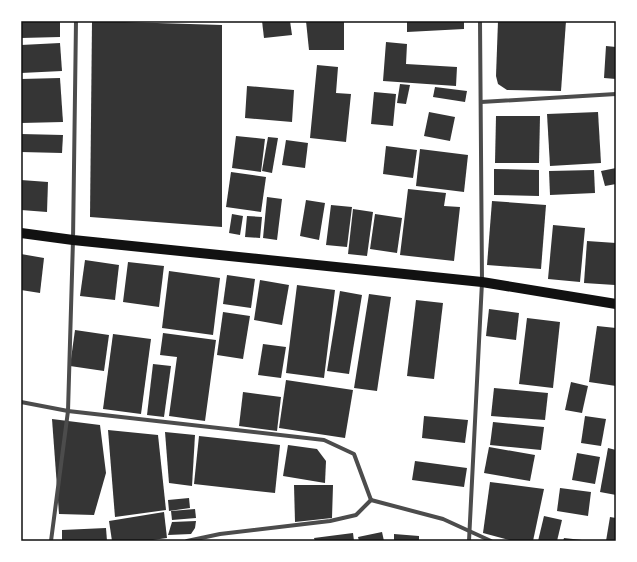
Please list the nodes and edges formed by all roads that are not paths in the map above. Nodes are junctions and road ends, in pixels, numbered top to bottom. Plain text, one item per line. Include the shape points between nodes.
1 (76, 21) edge
2 (480, 21) edge
3 (616, 94) edge
4 (481, 102) junction
5 (21, 233) edge
6 (73, 240) junction
7 (482, 282) junction
8 (616, 304) edge
9 (21, 402) edge
10 (68, 411) junction
11 (371, 500) junction
12 (469, 532) junction
13 (50, 541) edge
14 (187, 541) edge
15 (469, 541) edge
16 (491, 541) edge

1 - 6 street
2 - 4 street
3 - 4 street
4 - 7 street
5 - 6 main road
6 - 7 main road
6 - 10 street
7 - 8 main road
7 - 12 street
9 - 10 street
10 - 11 street via 324,440 354,454
10 - 13 street
11 - 12 street via 443,519
11 - 14 street via 356,515 330,521 220,534
12 - 15 street
12 - 16 street

